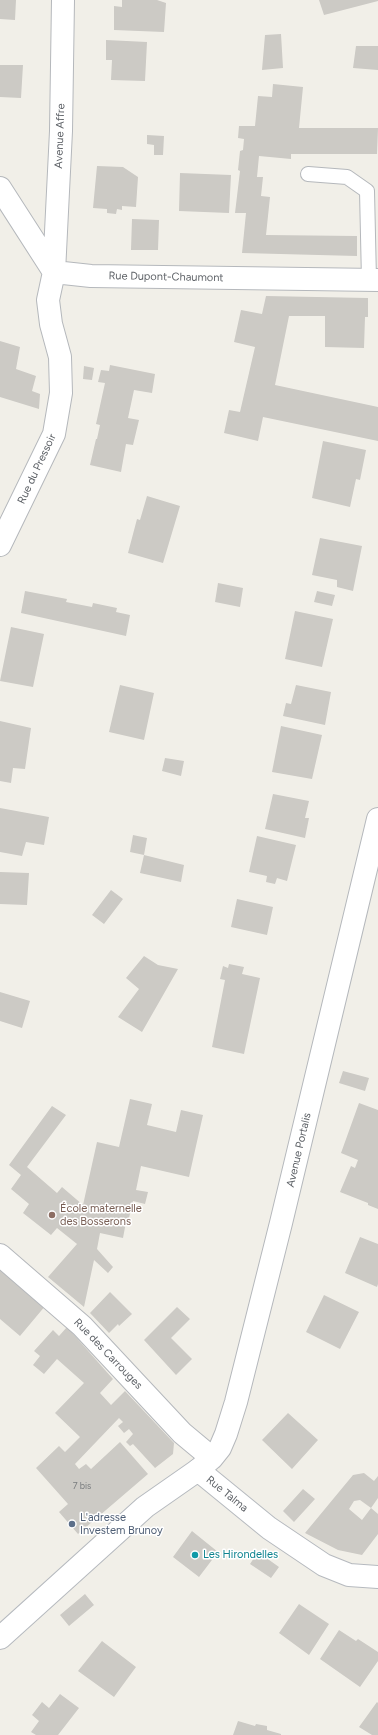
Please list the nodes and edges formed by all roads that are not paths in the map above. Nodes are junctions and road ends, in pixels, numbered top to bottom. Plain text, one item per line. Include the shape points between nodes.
1 (63, 0) edge
2 (308, 174) dead end
3 (0, 188) edge
4 (54, 272) junction
5 (374, 280) edge
6 (0, 545) edge
7 (378, 819) edge
8 (0, 1255) edge
9 (205, 1464) junction
10 (378, 1577) edge
11 (0, 1638) edge

1 - 4 street, Avenue Affre via 61,131
2 - 5 lane via 346,177 367,191
3 - 4 street
4 - 5 street, Rue Dupont-Chaumont via 91,276
4 - 6 street, Rue du Pressoir via 48,300 51,324 60,357 61,393 54,434
7 - 9 street, Avenue Portalis via 253,1337 226,1434 220,1448
8 - 9 street, Rue des Carrouges via 82,1326 182,1433
9 - 10 street, Rue Talma via 268,1528 324,1566 349,1575
9 - 11 street, Rue Talma via 145,1508

